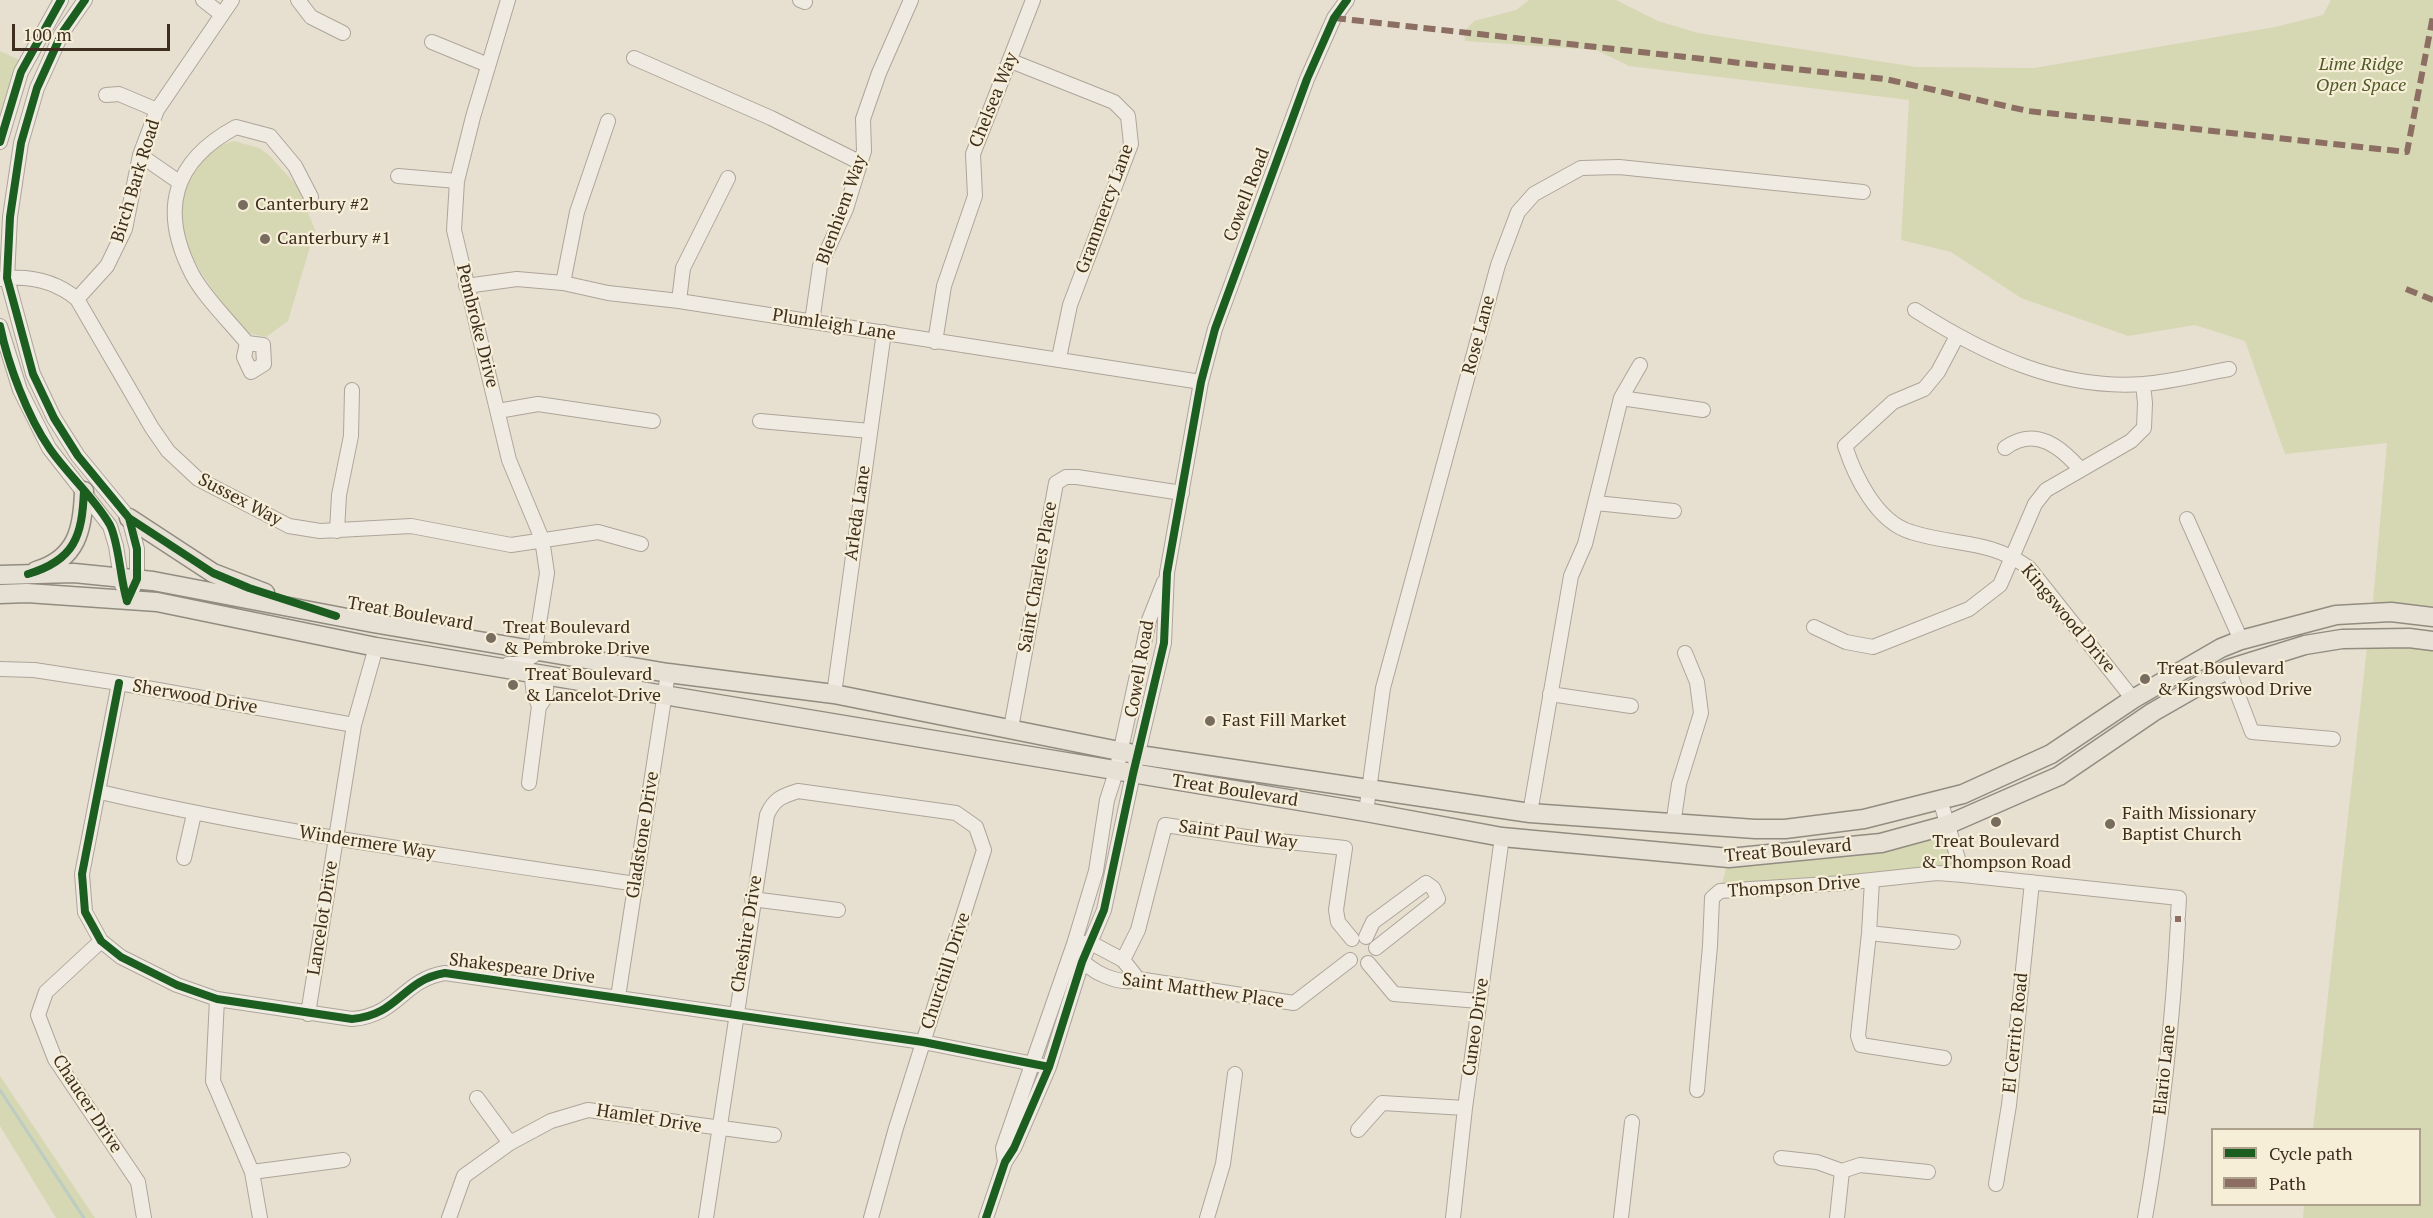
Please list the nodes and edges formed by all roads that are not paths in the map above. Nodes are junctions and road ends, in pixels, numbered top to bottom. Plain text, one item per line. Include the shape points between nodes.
1 (61, 0) edge
2 (85, 0) edge
3 (202, 0) edge
4 (232, 0) edge
5 (298, 0) edge
6 (508, 0) edge
7 (911, 0) edge
8 (1033, 0) edge
9 (1336, 0) edge
10 (1347, 0) edge
11 (221, 14) junction
12 (1334, 18) junction
13 (343, 33) dead end
14 (432, 42) dead end
15 (634, 58) dead end
16 (1011, 61) junction
17 (488, 65) junction
18 (105, 95) dead end
19 (157, 110) junction
20 (608, 121) dead end
21 (0, 142) edge
22 (141, 155) junction
23 (861, 163) junction
24 (398, 176) dead end
25 (728, 178) dead end
26 (457, 181) junction
27 (179, 182) junction
28 (1863, 192) dead end
29 (311, 197) dead end
30 (3, 279) edge
31 (563, 283) junction
32 (466, 286) junction
33 (77, 299) junction
34 (679, 301) junction
35 (1915, 310) dead end
36 (812, 322) junction
37 (0, 326) edge
38 (884, 332) junction
39 (1957, 336) junction
40 (936, 342) junction
41 (247, 343) dead end
42 (1059, 358) junction
43 (1640, 364) dead end
44 (2229, 369) dead end
45 (1201, 382) junction
46 (2143, 384) junction
47 (352, 390) dead end
48 (1621, 398) junction
49 (1703, 410) dead end
50 (498, 411) junction
51 (653, 421) dead end
52 (760, 421) dead end
53 (870, 431) junction
54 (2005, 448) dead end
55 (2080, 470) junction
56 (84, 491) junction
57 (1182, 492) junction
58 (1596, 503) junction
59 (1674, 511) dead end
60 (129, 518) junction
61 (2187, 519) dead end
62 (337, 531) junction
63 (542, 538) junction
64 (640, 544) dead end
65 (2014, 556) junction
66 (1167, 573) junction
67 (28, 574) junction
68 (0, 575) edge
69 (129, 578) junction
70 (0, 594) edge
71 (127, 601) junction
72 (336, 616) junction
73 (2433, 616) edge
74 (1814, 627) dead end
75 (2241, 640) junction
76 (2433, 641) edge
77 (376, 647) junction
78 (535, 651) junction
79 (1685, 653) dead end
80 (425, 655) junction
81 (0, 669) edge
82 (2225, 670) junction
83 (538, 673) junction
84 (668, 673) junction
85 (578, 681) junction
86 (119, 683) junction
87 (834, 694) junction
88 (1550, 694) junction
89 (664, 697) junction
90 (2133, 699) junction
91 (1631, 706) dead end
92 (354, 724) junction
93 (1011, 728) junction
94 (2333, 739) dead end
95 (1120, 751) junction
96 (1138, 755) junction
97 (2076, 764) junction
98 (1125, 773) junction
99 (529, 783) dead end
100 (1368, 790) junction
101 (100, 792) junction
102 (780, 796) joint
103 (1940, 800) junction
104 (1366, 812) junction
105 (1530, 813) junction
106 (194, 814) junction
107 (1673, 825) junction
108 (1947, 825) junction
109 (1502, 837) junction
110 (336, 839) junction
111 (184, 858) dead end
112 (1963, 875) junction
113 (1872, 881) junction
114 (2032, 882) junction
115 (636, 885) junction
116 (2179, 898) joint
117 (752, 899) junction
118 (838, 910) dead end
119 (1869, 933) junction
120 (1359, 938) junction
121 (101, 941) junction
122 (1953, 942) dead end
123 (1074, 944) junction
124 (1091, 944) junction
125 (1376, 948) junction
126 (1123, 960) junction
127 (1350, 960) junction
128 (1082, 962) junction
129 (1368, 963) junction
130 (1138, 979) junction
131 (618, 997) junction
132 (217, 999) junction
133 (1479, 1001) junction
134 (308, 1014) junction
135 (735, 1015) junction
136 (923, 1042) junction
137 (1944, 1058) dead end
138 (1031, 1063) junction
139 (1049, 1067) junction
140 (1235, 1074) dead end
141 (1696, 1090) dead end
142 (477, 1098) dead end
143 (1465, 1108) junction
144 (1632, 1122) dead end
145 (718, 1130) junction
146 (1358, 1130) dead end
147 (774, 1135) dead end
148 (510, 1143) junction
149 (1781, 1158) dead end
150 (343, 1160) dead end
151 (1005, 1162) junction
152 (1842, 1171) junction
153 (252, 1172) junction
154 (1928, 1172) dead end
155 (1996, 1184) dead end
156 (144, 1218) edge
157 (260, 1218) edge
158 (449, 1218) edge
159 (706, 1218) edge
160 (871, 1218) edge
161 (986, 1218) edge
162 (1207, 1218) edge
163 (1453, 1218) edge
164 (1621, 1218) edge
165 (1837, 1218) edge
166 (2145, 1218) edge

1 - 21 street via 21,72
2 - 30 street via 62,33 41,79 21,142
3 - 11 street
4 - 11 street, Birch Bark Road
5 - 13 street via 311,17
6 - 17 street, Pembroke Drive
7 - 23 street, Blenhiem Way via 863,119
8 - 16 street, Chelsea Way
9 - 12 street, Cowell Road
10 - 12 street, Cowell Road
11 - 19 street, Birch Bark Road
12 - 45 street, Cowell Road via 1234,273
14 - 17 street
15 - 23 street via 771,118
16 - 40 street, Chelsea Way via 973,154 975,196 944,286
16 - 42 street, Grammercy Lane via 1114,102 1128,116 1131,144 1070,305
17 - 26 street, Pembroke Drive
18 - 19 street via 119,94
19 - 22 street, Birch Bark Road
20 - 31 street via 577,212
22 - 27 street
22 - 33 street, Birch Bark Road via 126,229 107,267
23 - 36 street, Blenhiem Way via 846,210 820,266
24 - 26 street
25 - 34 street via 683,268
26 - 32 street, Pembroke Drive via 454,230
27 - 29 street via 194,158 212,140 236,127 270,136 295,166
27 - 41 street via 174,204 177,227 193,275
28 - 100 street, Rose Lane via 1619,167 1581,168 1534,194 1518,212 1496,272 1383,688
30 - 33 street, Sussex Way via 48,282 61,286
30 - 60 street via 33,374 54,418 78,456
31 - 32 street, Plumleigh Lane via 517,279
31 - 34 street, Plumleigh Lane
32 - 50 street, Pembroke Drive
33 - 62 street, Sussex Way via 152,428 168,451 198,479 289,526
34 - 36 street, Plumleigh Lane
35 - 39 street
36 - 38 street, Plumleigh Lane
37 - 56 street via 20,390 44,438
38 - 40 street, Plumleigh Lane
38 - 53 street, Arleda Lane
39 - 46 street via 2008,361 2058,377
39 - 65 street, Kingswood Drive via 1924,389 1893,402 1845,446 1852,466 1887,519 1909,532 1983,544
40 - 42 street, Plumleigh Lane
42 - 45 street, Plumleigh Lane
43 - 48 street
44 - 46 street
45 - 57 street, Cowell Road
46 - 55 street via 2144,428 2131,441
47 - 62 street via 349,457 339,495
48 - 49 street
48 - 58 street
50 - 51 street via 538,404
50 - 63 street, Pembroke Drive via 509,460
52 - 53 street
53 - 87 street, Arleda Lane
54 - 55 street via 2028,437 2052,444
55 - 65 street via 2040,497
56 - 67 main road via 79,536 64,556 45,569
56 - 69 street via 110,526
57 - 66 street, Cowell Road
57 - 93 street, Saint Charles Place via 1077,477 1066,477 1056,483
58 - 59 street
58 - 88 street via 1571,576
60 - 69 street via 137,549
60 - 72 main road via 213,573
61 - 75 street
62 - 63 street, Sussex Way via 411,526 512,545
63 - 64 street, Sussex Way via 598,532
63 - 78 street, Pembroke Drive via 547,573
65 - 74 street via 2001,585 1968,609 1873,647 1846,642
65 - 90 street, Kingswood Drive via 2039,579
66 - 95 street, Cowell Road via 1149,620
66 - 96 street, Cowell Road via 1164,643
67 - 68 main road, Treat Boulevard
67 - 69 main road, Treat Boulevard
69 - 71 street
69 - 72 main road, Treat Boulevard
70 - 71 main road, Treat Boulevard
71 - 77 main road, Treat Boulevard via 157,602
72 - 78 main road, Treat Boulevard
73 - 75 main road, Treat Boulevard via 2391,612 2336,615
75 - 90 main road, Treat Boulevard
76 - 82 main road, Treat Boulevard via 2342,639 2305,645
77 - 80 main road, Treat Boulevard
77 - 92 street, Lancelot Drive
78 - 80 street via 530,659 515,665 436,651
78 - 84 main road, Treat Boulevard
78 - 85 street via 545,668 572,674
79 - 107 street via 1698,682 1701,713 1679,784
80 - 83 main road, Treat Boulevard
81 - 86 street, Sherwood Drive
82 - 90 main road via 2190,677 2142,703
82 - 94 street via 2252,732
82 - 97 main road, Treat Boulevard
83 - 85 main road, Treat Boulevard
83 - 99 street via 539,706
84 - 87 main road, Treat Boulevard
84 - 89 street, Gladstone Drive
85 - 89 main road, Treat Boulevard
86 - 92 street, Sherwood Drive
86 - 101 street, Shakespeare Drive
87 - 93 main road, Treat Boulevard
88 - 91 street
88 - 105 street
89 - 98 main road, Treat Boulevard
89 - 115 street, Gladstone Drive
90 - 97 main road via 2125,720 2089,744
90 - 103 main road, Treat Boulevard via 2051,754 1963,794
92 - 110 street, Lancelot Drive
93 - 95 main road, Treat Boulevard
95 - 96 main road, Treat Boulevard
95 - 98 street, Cowell Road
96 - 98 street, Cowell Road
96 - 100 main road, Treat Boulevard
97 - 108 main road, Treat Boulevard via 2059,776
98 - 104 main road, Treat Boulevard
98 - 123 street, Cowell Road via 1107,800 1096,871
98 - 124 street, Cowell Road via 1104,910
100 - 104 street, Rose Lane
100 - 105 main road, Treat Boulevard
101 - 106 street, Windermere Way
101 - 121 street, Shakespeare Drive via 82,874 85,912
102 - 117 street, Cheshire Drive via 767,815
102 - 136 street, Churchill Drive via 798,791 956,813 976,827 984,850
103 - 107 main road, Treat Boulevard via 1864,819 1785,829
103 - 108 street
104 - 109 main road, Treat Boulevard
105 - 107 main road, Treat Boulevard
106 - 110 street, Windermere Way
106 - 111 street
108 - 109 main road, Treat Boulevard via 1881,843 1729,858
108 - 112 street
109 - 133 street, Cuneo Drive
110 - 115 street, Windermere Way
110 - 134 street, Lancelot Drive
112 - 113 street, Thompson Drive via 1937,873
112 - 114 street, Thompson Drive
113 - 119 street
113 - 141 street, Thompson Drive via 1720,891 1712,898
114 - 116 street, Thompson Drive
114 - 155 street, El Cerrito Road via 2009,1105
115 - 131 street, Gladstone Drive
116 - 166 street, Elario Lane via 2175,983 2158,1140
117 - 118 street
117 - 135 street, Cheshire Drive
119 - 122 street
119 - 137 street via 1857,1036 1861,1045
120 - 125 street
120 - 125 street via 1373,922 1426,883 1433,888 1438,899
120 - 126 street, Saint Paul Way via 1338,922 1336,910 1345,848 1165,825 1138,930
120 - 127 street via 1347,946
121 - 132 street, Shakespeare Drive via 121,957
121 - 156 street, Chaucer Drive via 46,992 39,1015 55,1059 138,1182
123 - 124 street, Saint Matthew Place
123 - 128 street
123 - 138 street, Cowell Road
124 - 126 street, Saint Matthew Place
124 - 128 street, Cowell Road
125 - 129 street
126 - 130 street
127 - 129 street via 1358,965
127 - 130 street, Saint Matthew Place via 1294,1003
128 - 130 street, Saint Matthew Place via 1119,981
128 - 139 street, Cowell Road
129 - 133 street via 1394,994
131 - 134 street, Shakespeare Drive via 445,973 429,976 382,1013 369,1018
131 - 135 street, Shakespeare Drive
132 - 134 street, Shakespeare Drive
132 - 153 street via 213,1081
133 - 143 street, Cuneo Drive
135 - 136 street, Shakespeare Drive
135 - 145 street, Cheshire Drive
136 - 138 street, Shakespeare Drive
136 - 160 street, Churchill Drive
138 - 139 street, Shakespeare Drive
138 - 151 street, Cowell Road via 1003,1148
139 - 151 street, Cowell Road
140 - 162 street via 1223,1164
142 - 148 street
143 - 146 street via 1382,1103
143 - 163 street, Cuneo Drive
144 - 164 street
145 - 147 street, Hamlet Drive
145 - 148 street, Hamlet Drive via 588,1110 550,1121
145 - 159 street, Cheshire Drive
148 - 158 street, Hamlet Drive via 464,1176
149 - 152 street via 1817,1162
150 - 153 street
151 - 161 street, Cowell Road
152 - 154 street via 1860,1165
152 - 165 street
153 - 157 street

